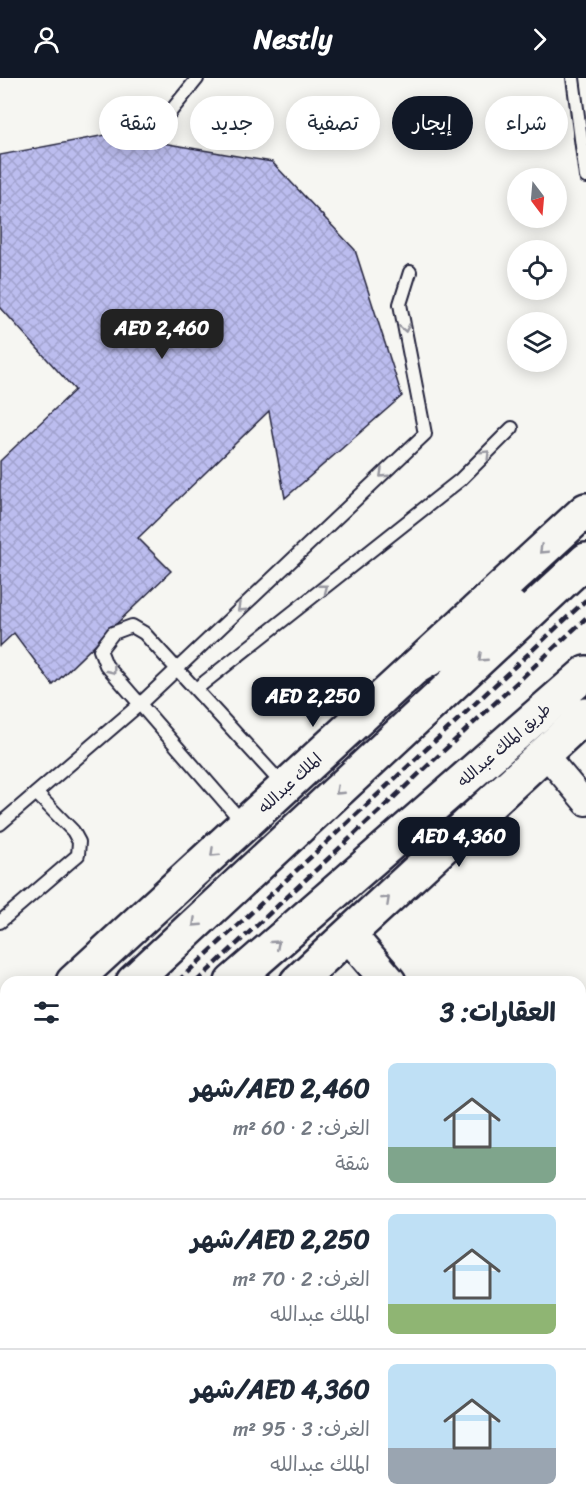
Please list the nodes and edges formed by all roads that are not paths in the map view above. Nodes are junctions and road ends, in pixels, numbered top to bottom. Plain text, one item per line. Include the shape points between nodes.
1 (573, 78) edge
2 (197, 80) dead end
3 (178, 103) edge
4 (586, 177) edge
5 (410, 272) dead end
6 (512, 428) dead end
7 (586, 510) edge
8 (586, 550) edge
9 (586, 560) edge
10 (416, 667) junction
11 (177, 669) junction
12 (586, 673) edge
13 (196, 689) junction
14 (140, 704) junction
15 (586, 715) edge
16 (544, 753) junction
17 (285, 788) junction
18 (36, 793) junction
19 (586, 803) edge
20 (0, 824) edge
21 (245, 824) junction
22 (0, 922) edge
23 (349, 935) junction
24 (80, 976) edge
25 (139, 976) edge
26 (239, 976) edge
27 (311, 976) edge
28 (384, 976) edge

1 - 4 lane
2 - 3 lane
5 -> 11 lane via 400,304 425,434
13 -> 6 lane via 460,480
7 -> 10 main road, الملك عبدالله
8 - 10 main road via 496,620
9 -> 25 main road
10 - 17 main road, الملك عبدالله
11 - 13 lane
11 - 14 lane
11 -> 14 lane via 144,633 132,626 113,633 100,650 106,665
26 -> 12 main road, طريق الملك عبدالله
13 - 17 lane
14 - 18 lane
14 - 21 lane
15 - 16 main road
16 - 19 street
23 -> 16 main road
17 - 21 main road, الملك عبدالله
18 - 20 lane
18 - 22 lane via 73,831 79,842 78,855
21 -> 24 main road, الملك عبدالله
23 - 27 main road
23 - 28 main road

